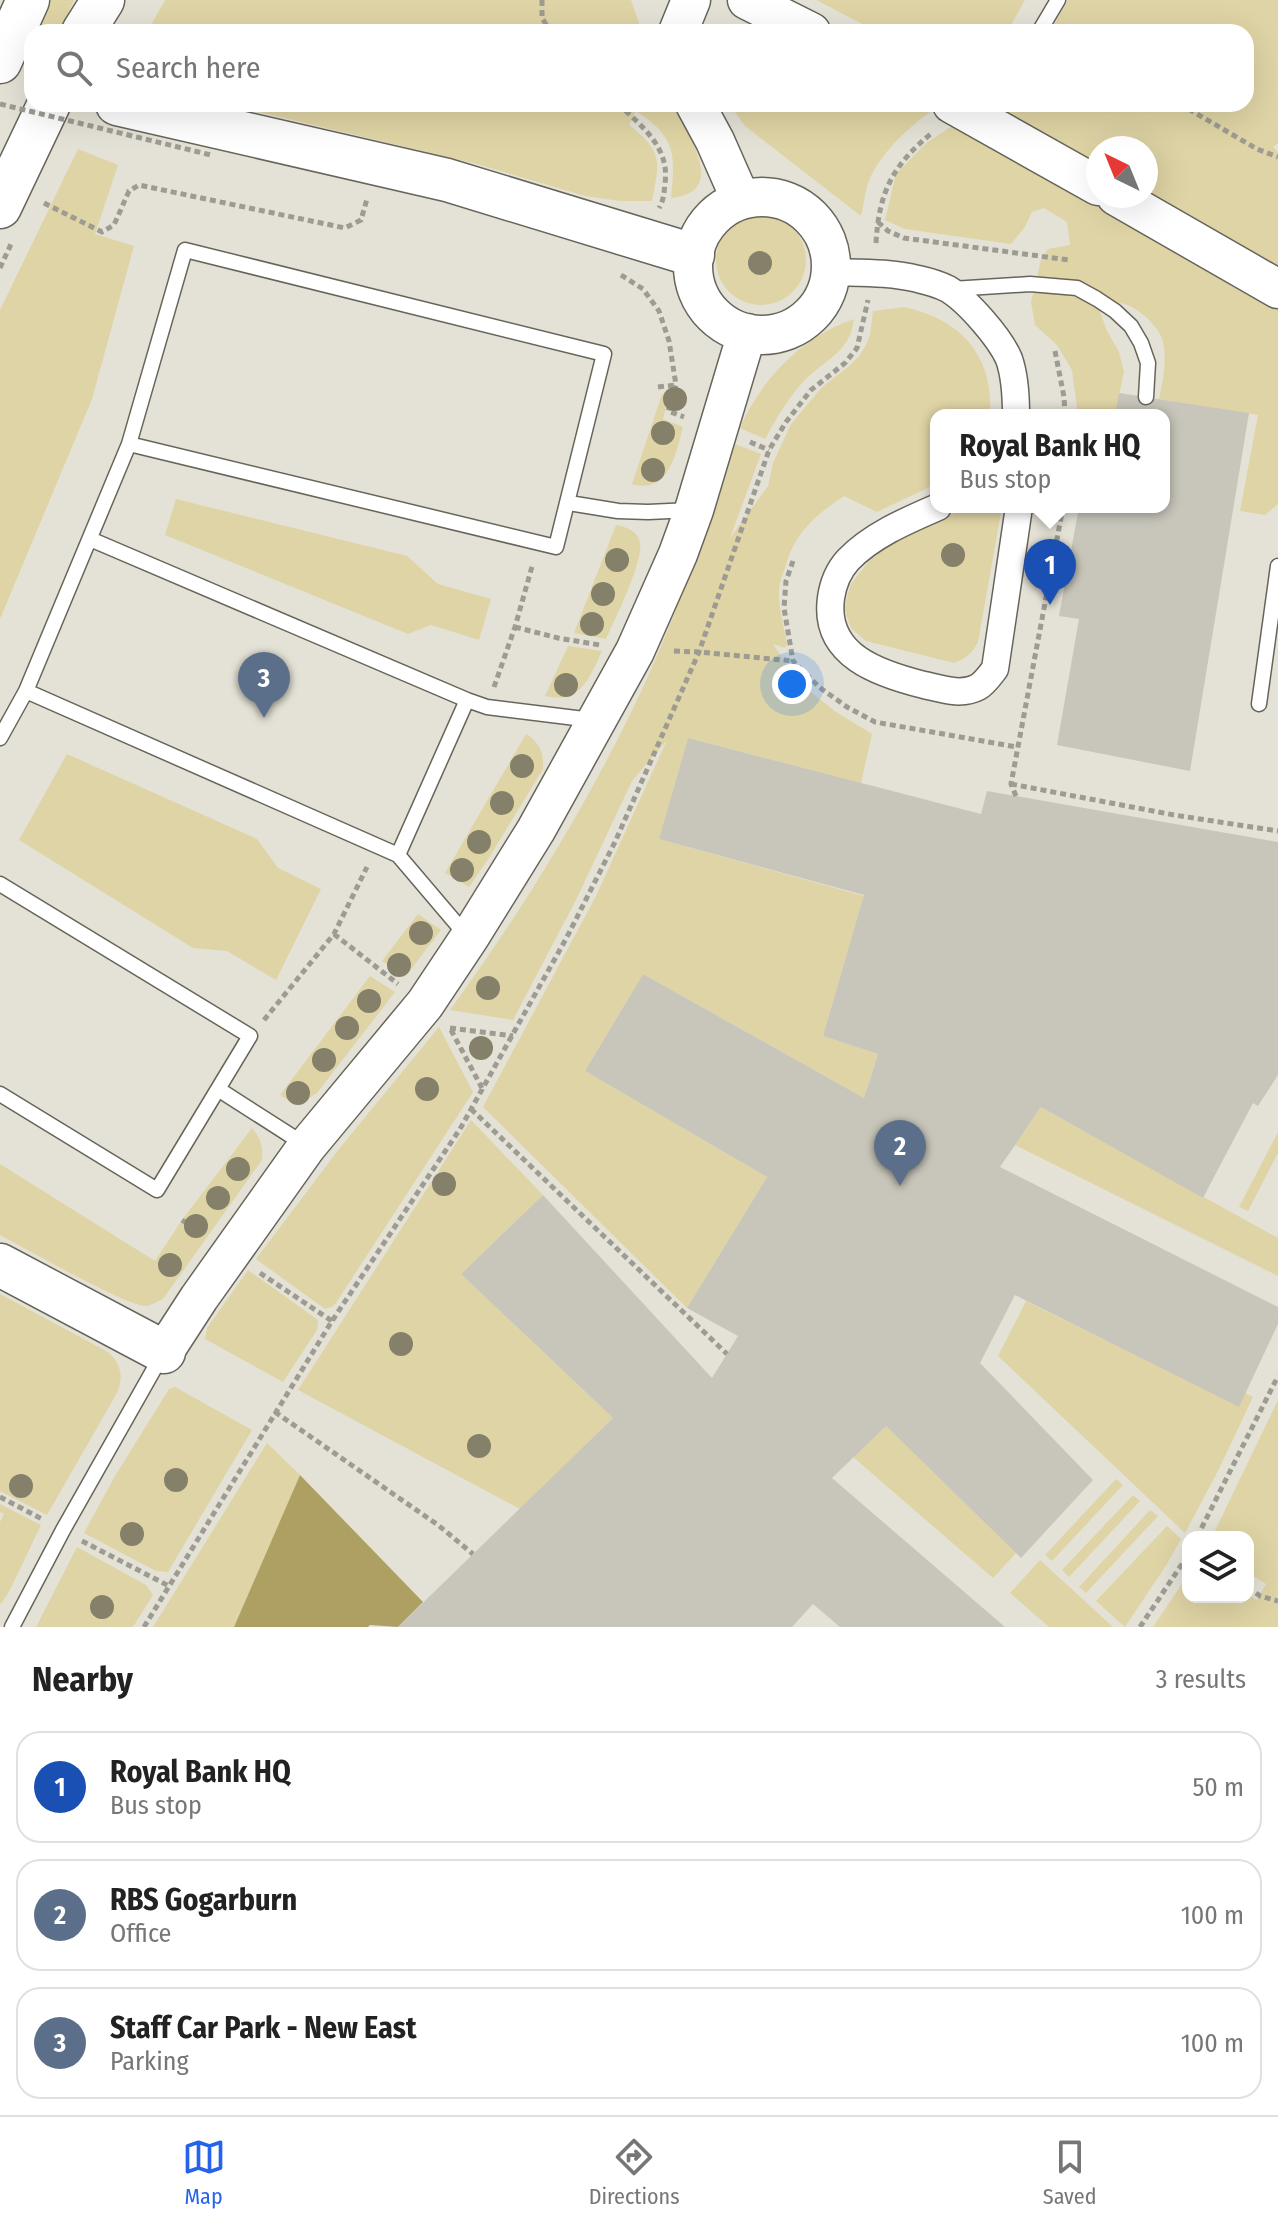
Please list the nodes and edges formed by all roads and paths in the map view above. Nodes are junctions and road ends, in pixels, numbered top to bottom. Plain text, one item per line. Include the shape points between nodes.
1 (100, 0) edge
2 (542, 0) edge
3 (691, 0) edge
4 (747, 0) edge
5 (1058, 0) edge
6 (24, 7) edge
7 (87, 24) edge
8 (546, 24) edge
9 (681, 24) edge
10 (795, 24) edge
11 (1044, 24) edge
12 (0, 53) edge
13 (0, 62) edge
14 (0, 76) edge
15 (24, 82) edge
16 (0, 104) edge
17 (24, 108) edge
18 (45, 112) edge
19 (46, 112) edge
20 (138, 112) edge
21 (627, 112) edge
22 (699, 112) edge
23 (974, 112) edge
24 (1194, 112) edge
25 (216, 142) junction
26 (1278, 157) edge
27 (1086, 179) edge
28 (370, 189) dead end
29 (741, 200) junction
30 (16, 202) edge
31 (1137, 208) edge
32 (877, 221) junction
33 (626, 255) junction
34 (693, 255) junction
35 (1076, 262) dead end
36 (831, 272) junction
37 (874, 274) junction
38 (947, 289) junction
39 (1278, 289) edge
40 (747, 333) junction
41 (1055, 351) dead end
42 (676, 385) junction
43 (658, 387) dead end
44 (1146, 397) dead end
45 (1016, 409) edge
46 (1065, 409) edge
47 (668, 411) dead end
48 (129, 444) junction
49 (569, 503) junction
50 (694, 510) junction
51 (930, 511) edge
52 (1018, 513) edge
53 (1062, 513) edge
54 (90, 539) junction
55 (539, 543) junction
56 (1278, 566) edge
57 (26, 691) junction
58 (467, 700) junction
59 (1259, 704) dead end
60 (487, 707) junction
61 (597, 720) junction
62 (0, 738) edge
63 (1011, 784) junction
64 (1016, 796) dead end
65 (1278, 831) edge
66 (377, 846) junction
67 (398, 855) junction
68 (0, 884) edge
69 (469, 938) junction
70 (449, 1027) dead end
71 (250, 1036) junction
72 (513, 1036) junction
73 (218, 1089) junction
74 (0, 1094) edge
75 (471, 1109) junction
76 (307, 1146) junction
77 (0, 1265) edge
78 (164, 1352) junction
79 (727, 1354) dead end
80 (1278, 1376) edge
81 (275, 1412) junction
82 (1200, 1531) edge
83 (473, 1554) dead end
84 (1182, 1564) edge
85 (1254, 1592) edge
86 (1278, 1601) edge
87 (12, 1627) edge
88 (144, 1627) edge
89 (1140, 1627) edge

1 - 7 main road
2 - 8 path
3 - 9 street
4 - 10 street
5 - 11 lane
6 - 12 main road
6 - 13 main road
14 - 15 main road
16 - 17 path, bridge
18 - 25 path, bridge
19 - 30 main road
20 - 25 main road
21 - 33 path via 663,153 666,173 662,203
22 - 29 street
23 - 27 street
23 - 32 path via 918,144 897,166
24 - 26 path
25 - 33 main road via 447,180
28 - 30 path via 361,220 345,228 139,185 129,191 114,225 102,232
29 - 34 street via 709,221
29 - 36 street via 776,198 807,214 827,244
31 - 39 street
32 - 35 path via 904,238
32 - 37 path
33 - 34 main road
33 - 42 path via 659,311
34 - 40 street via 699,296 727,326
36 - 37 street
36 - 40 street via 822,300 809,317 769,335
37 - 38 street
37 - 72 path via 857,348 811,390 769,450 699,652 615,842
38 - 44 lane via 1030,284 1077,288 1131,326 1148,363
38 - 45 street via 972,309 1009,360
40 - 50 street
41 - 46 path
42 - 43 path
42 - 47 path
48 - 49 lane via 185,250 604,354
48 - 54 lane
48 - 55 lane
49 - 50 lane via 618,511
49 - 55 lane via 556,547
50 - 61 street via 635,651
51 - 52 street via 849,559 838,573 829,611 838,639 860,661 893,677 952,692 978,687 995,669
53 - 63 path
54 - 57 lane
54 - 58 lane
55 - 60 path
56 - 59 lane
57 - 62 lane
57 - 66 lane
58 - 60 lane
58 - 67 lane
60 - 61 lane
61 - 69 street
63 - 64 path
63 - 65 path
66 - 67 lane
66 - 71 path via 334,934
67 - 69 lane
68 - 71 lane
69 - 76 street via 425,1004
70 - 72 path
71 - 73 lane
72 - 75 path
73 - 74 lane via 157,1190
73 - 76 lane
75 - 79 path
75 - 81 path
76 - 78 street
77 - 78 main road
78 - 87 lane
80 - 82 path
81 - 83 path
81 - 88 path
84 - 89 path
85 - 86 path

